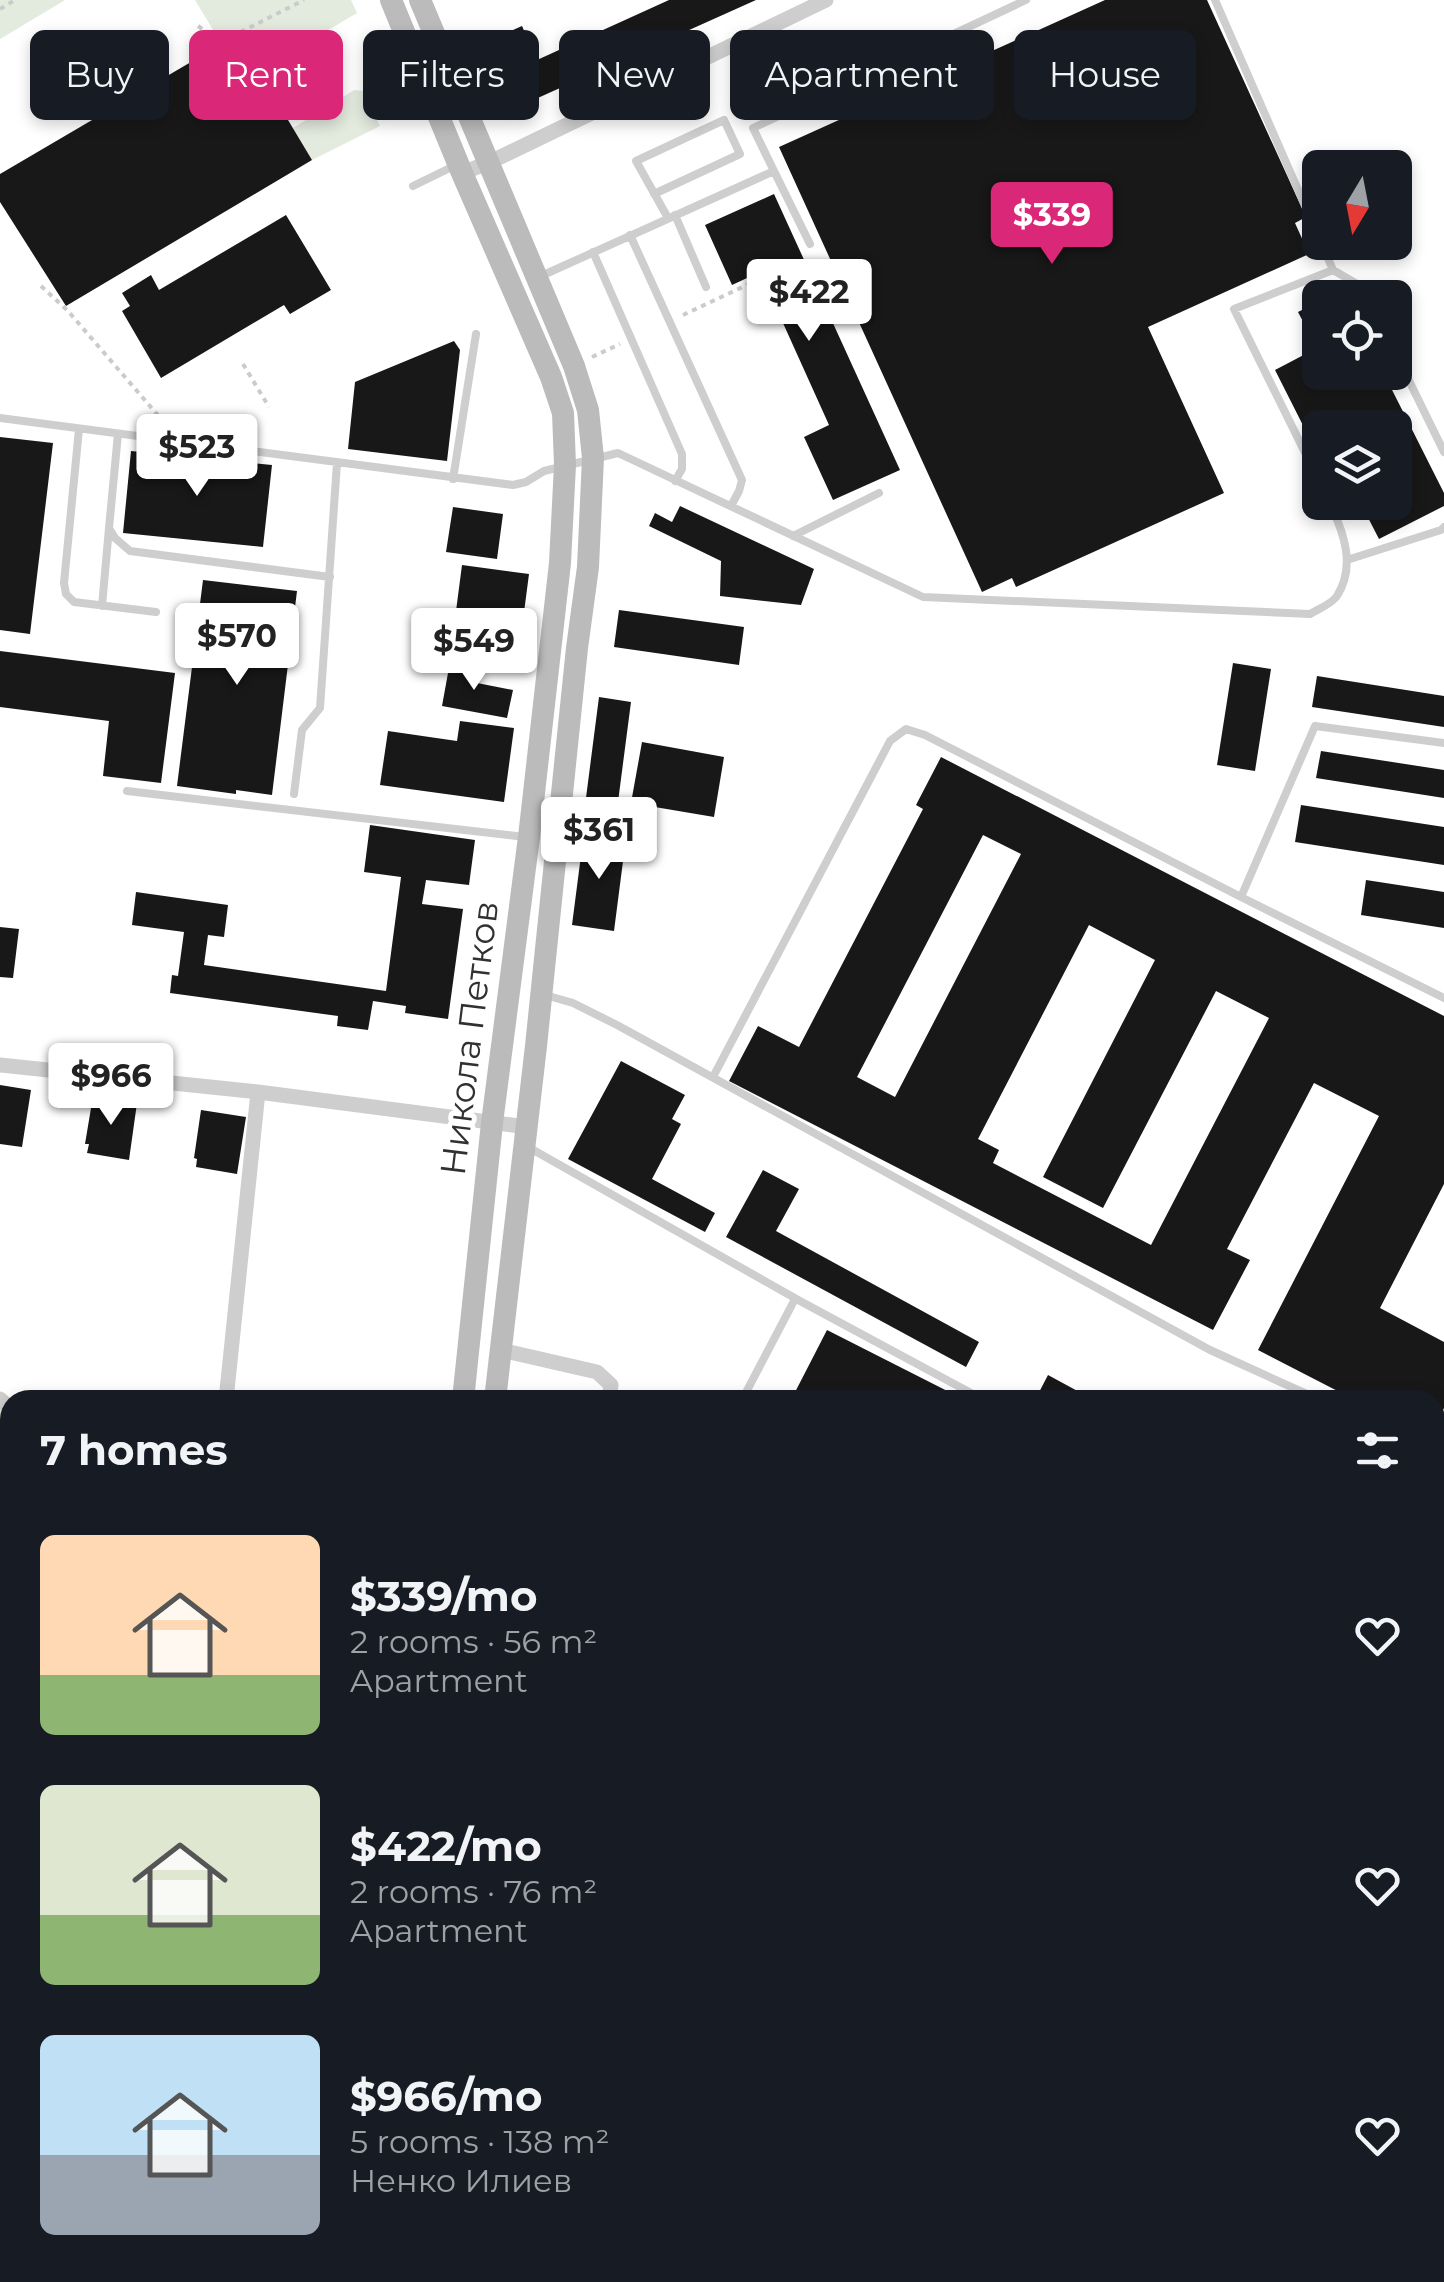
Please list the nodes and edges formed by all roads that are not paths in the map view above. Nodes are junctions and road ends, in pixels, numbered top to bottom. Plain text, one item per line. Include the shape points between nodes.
1 (420, 0) edge
2 (1026, 0) edge
3 (1215, 0) edge
4 (822, 1) edge
5 (399, 3) edge
6 (488, 163) junction
7 (460, 169) junction
8 (774, 170) junction
9 (413, 186) dead end
10 (654, 194) junction
11 (1302, 201) edge
12 (672, 216) junction
13 (630, 236) junction
14 (810, 244) dead end
15 (594, 252) junction
16 (1328, 260) edge
17 (1333, 270) junction
18 (537, 278) junction
19 (1350, 280) edge
20 (706, 287) dead end
21 (476, 334) dead end
22 (1412, 387) edge
23 (0, 418) edge
24 (243, 422) dead end
25 (79, 428) junction
26 (118, 434) junction
27 (1302, 448) edge
28 (242, 450) junction
29 (1444, 452) edge
30 (593, 458) junction
31 (338, 463) junction
32 (564, 465) junction
33 (453, 479) junction
34 (675, 480) junction
35 (879, 493) dead end
36 (730, 506) junction
37 (1338, 520) edge
38 (1444, 526) edge
39 (109, 528) junction
40 (793, 536) junction
41 (1348, 560) junction
42 (330, 576) junction
43 (102, 606) junction
44 (156, 612) dead end
45 (1444, 744) edge
46 (126, 790) dead end
47 (294, 794) dead end
48 (529, 837) junction
49 (1241, 897) junction
50 (541, 994) junction
51 (1444, 998) edge
52 (0, 1064) edge
53 (713, 1077) junction
54 (258, 1092) junction
55 (492, 1123) junction
56 (526, 1136) junction
57 (794, 1298) junction
58 (501, 1350) junction
59 (227, 1390) edge
60 (465, 1390) edge
61 (497, 1390) edge
62 (610, 1390) edge
63 (747, 1390) edge
64 (965, 1390) edge
65 (1298, 1390) edge

1 - 6 main road, Никола Петков
2 - 8 lane via 754,128
3 - 11 lane
4 - 6 street
5 - 7 main road, Никола Петков
6 - 7 street
6 - 18 main road, Никола Петков
7 - 9 lane
7 - 32 main road, Никола Петков via 551,377 563,413
8 - 12 lane
8 - 14 lane
10 - 10 lane via 636,161 724,120 740,154
10 - 12 lane
12 - 13 lane
12 - 20 lane
13 - 15 lane
13 - 36 lane via 742,480
15 - 18 lane
15 - 34 lane via 682,454
16 - 17 lane
17 - 19 lane
17 - 27 lane via 1234,310
18 - 30 main road, Никола Петков via 588,410
21 - 33 lane
22 - 29 lane
23 - 25 lane
24 - 28 lane
25 - 26 lane
25 - 43 lane via 64,583 74,602
26 - 28 lane
26 - 39 lane
28 - 31 lane
30 - 32 lane
30 - 34 lane via 618,453
30 - 50 main road, Никола Петков via 588,568
31 - 33 lane
31 - 42 lane
32 - 33 lane via 513,485
32 - 48 main road, Никола Петков via 560,563
34 - 36 lane
35 - 40 lane
36 - 40 lane
37 - 41 lane
38 - 41 lane
39 - 42 lane via 130,551
39 - 43 lane
40 - 41 lane via 923,596 1310,614 1336,599
42 - 47 lane via 320,708 302,730
43 - 44 lane
45 - 49 lane via 1315,726
46 - 48 lane
48 - 55 main road, Никола Петков
49 - 51 lane
49 - 53 lane via 906,729 890,741
50 - 53 lane via 574,1003
50 - 56 main road, Никола Петков
52 - 54 street
53 - 65 lane via 1210,1350
54 - 55 street
54 - 59 street
55 - 56 street
55 - 60 main road, Никола Петков
56 - 57 lane via 550,1161
56 - 58 main road, Никола Петков
57 - 63 lane
57 - 64 lane
58 - 61 main road, Никола Петков
58 - 62 street via 597,1372

